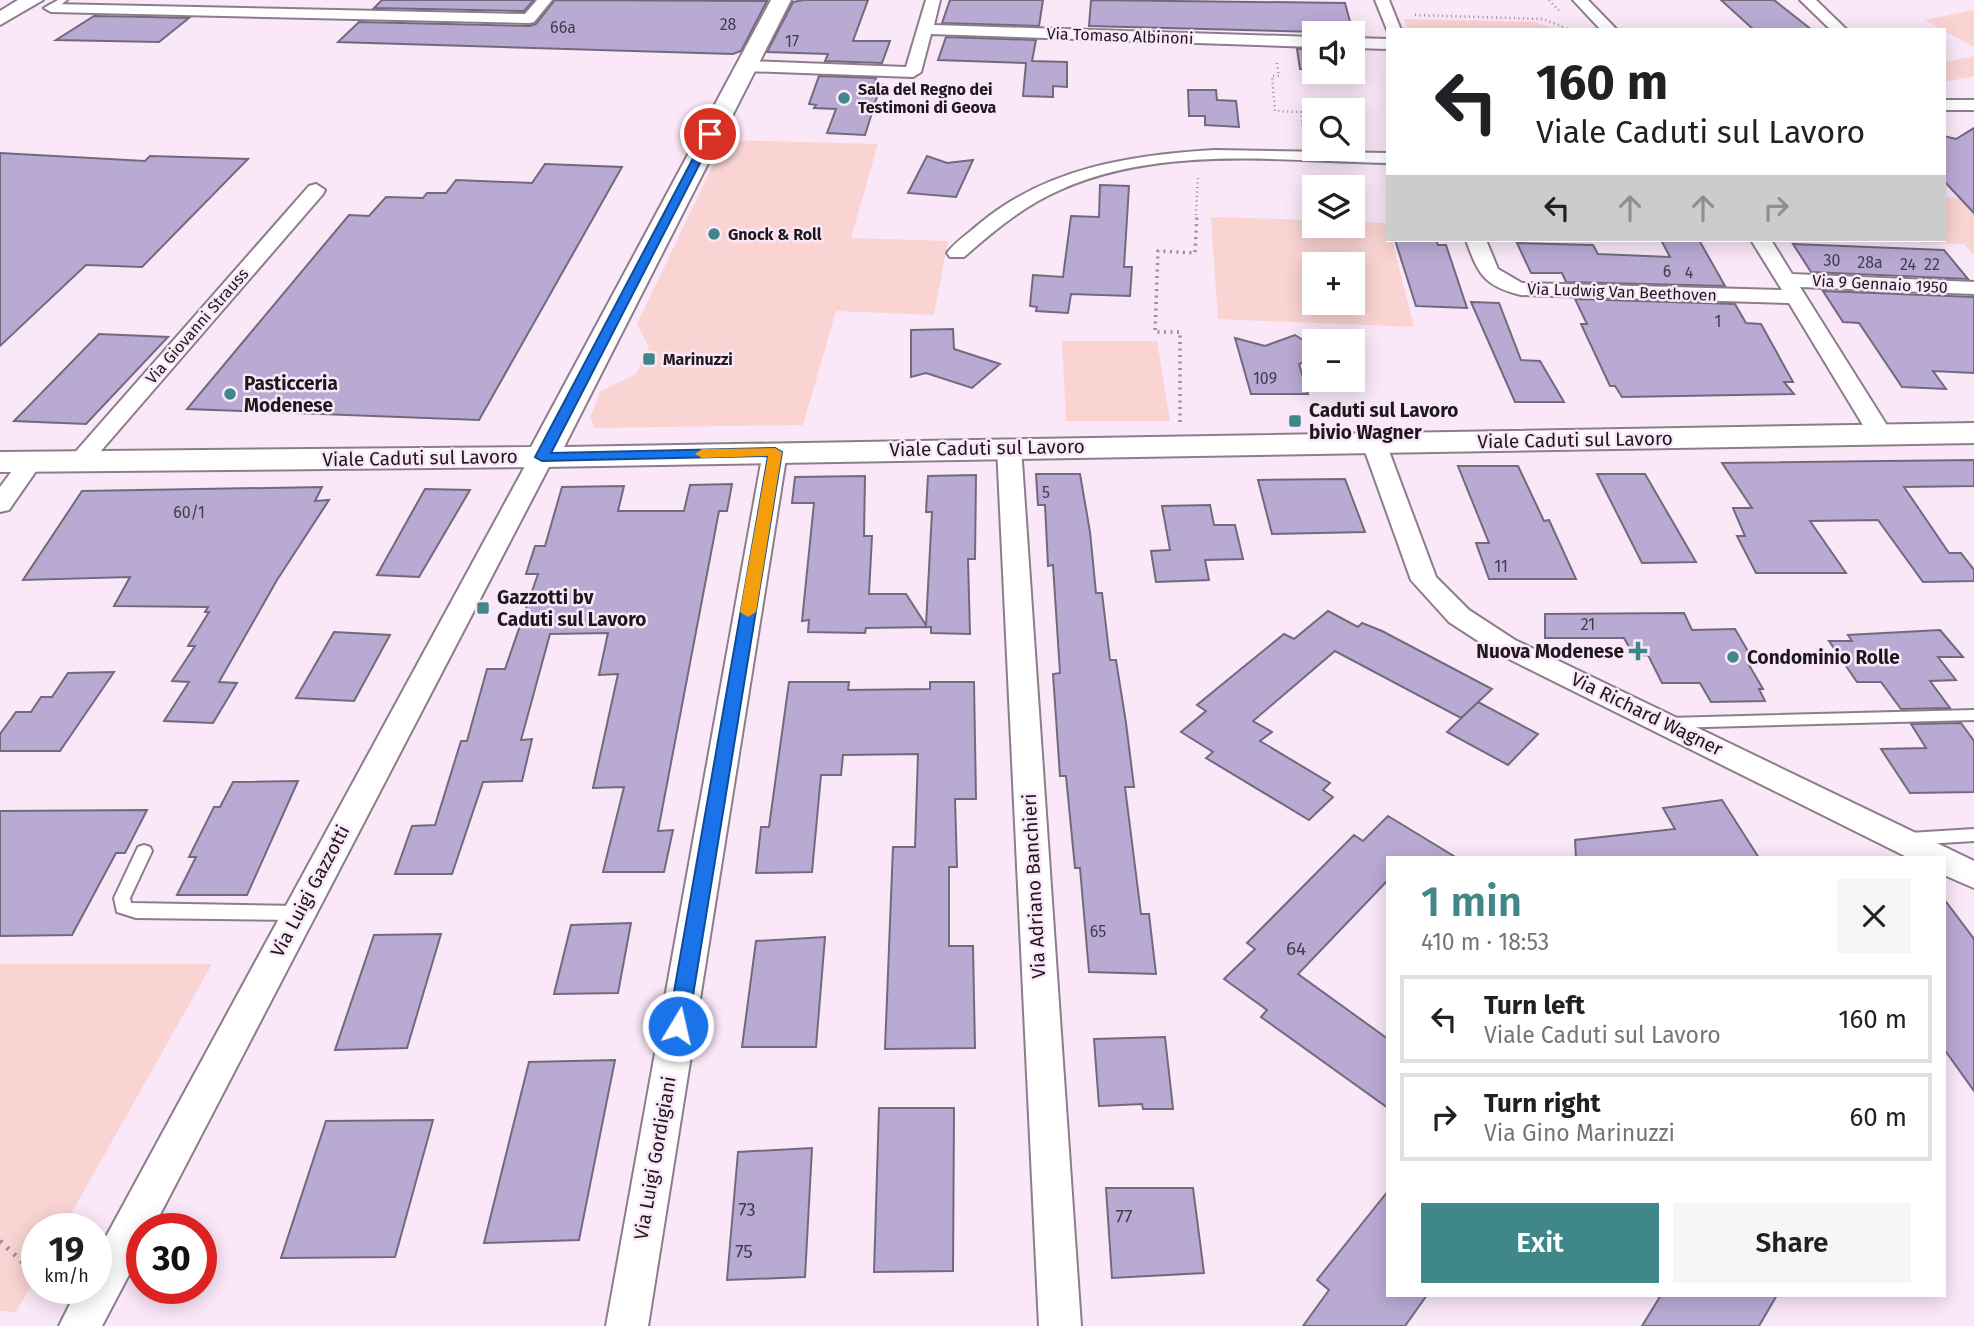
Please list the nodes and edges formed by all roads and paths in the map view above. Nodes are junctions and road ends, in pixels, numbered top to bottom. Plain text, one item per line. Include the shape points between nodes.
1 (545, 0) edge
2 (781, 0) edge
3 (933, 0) edge
4 (1382, 0) edge
5 (1580, 0) edge
6 (1807, 0) edge
7 (49, 3) edge
8 (1415, 15) dead end
9 (0, 19) edge
10 (1393, 28) edge
11 (1566, 28) edge
12 (1608, 28) edge
13 (1838, 28) edge
14 (925, 29) junction
15 (1275, 41) junction
16 (1302, 42) edge
17 (1365, 43) edge
18 (1386, 44) edge
19 (746, 66) junction
20 (1946, 105) edge
21 (1974, 105) edge
22 (1302, 120) edge
23 (1199, 155) junction
24 (1302, 157) edge
25 (1365, 158) edge
26 (1386, 158) edge
27 (316, 190) dead end
28 (1477, 242) edge
29 (1762, 242) edge
30 (957, 253) dead end
31 (1791, 288) junction
32 (1974, 288) edge
33 (1180, 423) dead end
34 (1974, 433) edge
35 (1881, 435) junction
36 (1374, 443) junction
37 (1009, 447) junction
38 (775, 452) junction
39 (542, 457) junction
40 (16, 461) edge
41 (79, 462) junction
42 (0, 505) edge
43 (1974, 715) edge
44 (1668, 723) junction
45 (1974, 835) edge
46 (1903, 839) junction
47 (144, 851) dead end
48 (1935, 856) edge
49 (1946, 861) edge
50 (1974, 876) edge
51 (298, 912) junction
52 (0, 1241) edge
53 (21, 1261) edge
54 (80, 1326) edge
55 (627, 1326) edge
56 (1060, 1326) edge

1 - 7 street via 529,19
2 - 19 street
3 - 14 street
4 - 10 street
5 - 12 street
6 - 13 street
7 - 9 street
8 - 11 path via 1543,19
14 - 15 street, Via Tomaso Albinoni
14 - 19 street via 913,72
15 - 16 street, Via Tomaso Albinoni
15 - 22 path via 1279,76 1272,76 1275,111 1301,112
17 - 18 street
19 - 39 street
20 - 21 street
23 - 24 street
23 - 30 street via 1125,162 1043,188 982,227
23 - 33 path via 1195,253 1158,251 1155,331 1180,332
25 - 26 street
27 - 41 street, Via Giovanni Strauss
28 - 31 street, Via Ludwig Van Beethoven via 1489,275 1521,289
29 - 31 street, Via 9 Gennaio 1950
31 - 32 street, Via 9 Gennaio 1950
31 - 35 street, Via 9 Gennaio 1950
34 - 35 street, Viale Caduti sul Lavoro
35 - 36 street, Viale Caduti sul Lavoro
36 - 37 street, Viale Caduti sul Lavoro
36 - 44 street, Via Richard Wagner via 1424,580 1459,617 1505,646
37 - 38 street, Viale Caduti sul Lavoro
37 - 56 street, Via Adriano Banchieri
38 - 39 street, Viale Caduti sul Lavoro
38 - 55 street, Via Luigi Gordigiani
39 - 41 street, Viale Caduti sul Lavoro
39 - 51 street, Via Luigi Gazzotti
40 - 41 street, Viale Caduti sul Lavoro
40 - 42 street
43 - 44 lane
44 - 46 street, Via Richard Wagner
45 - 46 lane
46 - 48 street, Via Richard Wagner
47 - 51 lane via 122,898 123,907 136,911
49 - 50 street
51 - 54 street, Via Luigi Gazzotti
52 - 53 path

